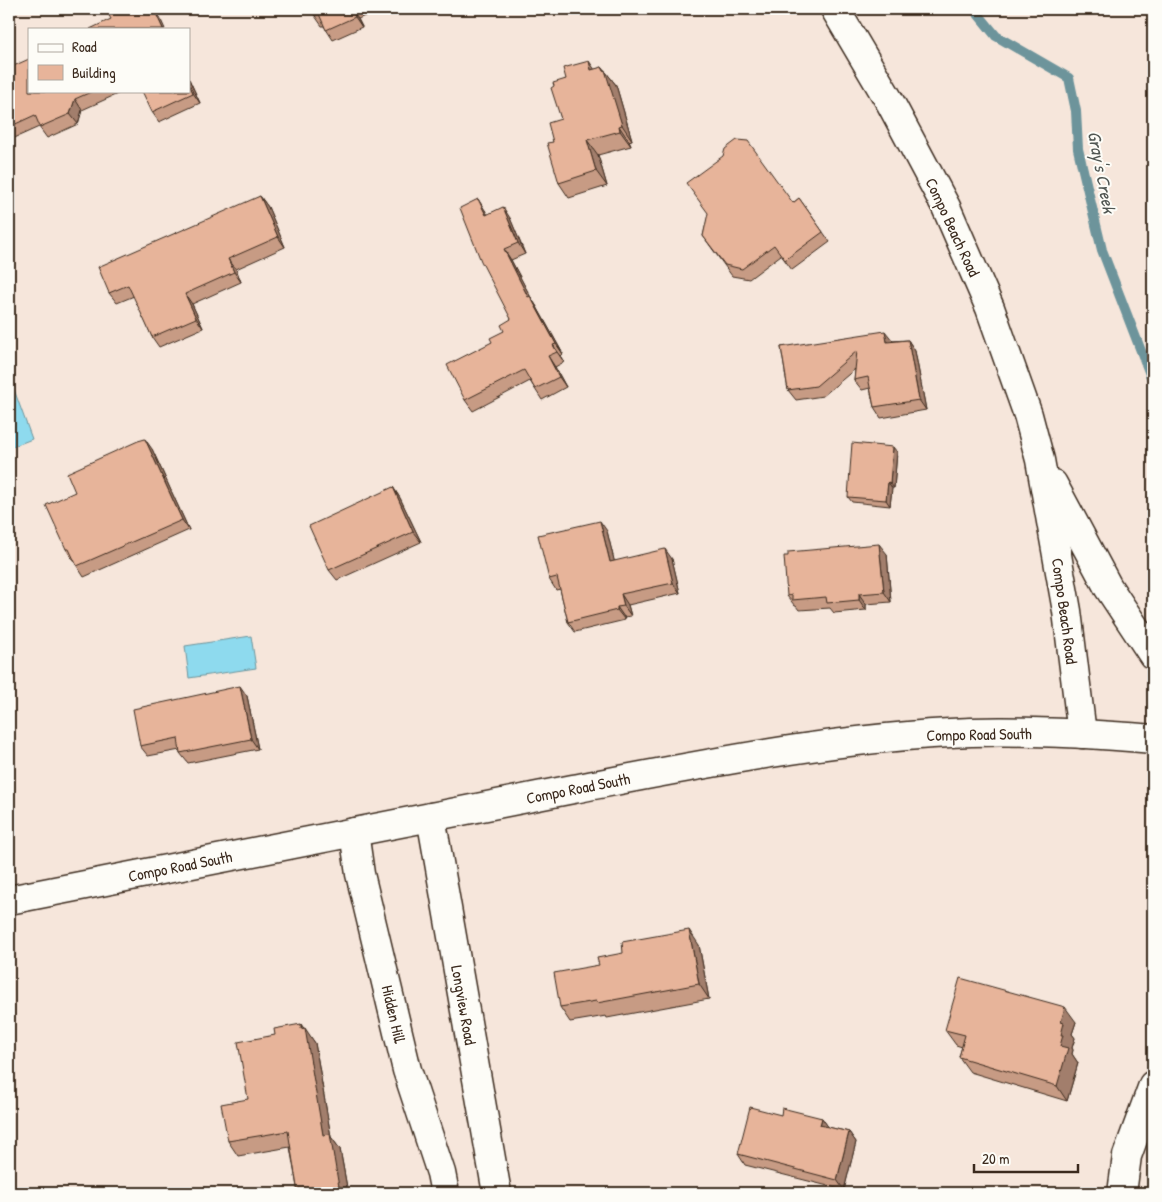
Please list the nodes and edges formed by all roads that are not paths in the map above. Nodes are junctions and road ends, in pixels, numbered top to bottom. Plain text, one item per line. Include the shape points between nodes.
1 (835, 9) edge
2 (1040, 460) junction
3 (1153, 656) edge
4 (1082, 734) junction
5 (1153, 738) edge
6 (431, 817) junction
7 (354, 832) junction
8 (9, 900) edge
9 (1153, 1086) edge
10 (445, 1193) edge
11 (498, 1193) edge
12 (1122, 1193) edge

1 - 2 street, Compo Beach Road via 890,102 954,225 990,308 1028,415
2 - 3 street, Compo Beach Road via 1108,587
2 - 4 street, Compo Beach Road via 1067,610
4 - 5 street, Compo Road South
4 - 6 street, Compo Road South via 972,732 827,745 653,774
6 - 7 street, Compo Road South
6 - 11 street, Longview Road
7 - 8 street, Compo Road South
7 - 10 street, Hidden Hill via 360,874 407,1070
9 - 12 street via 1126,1156

